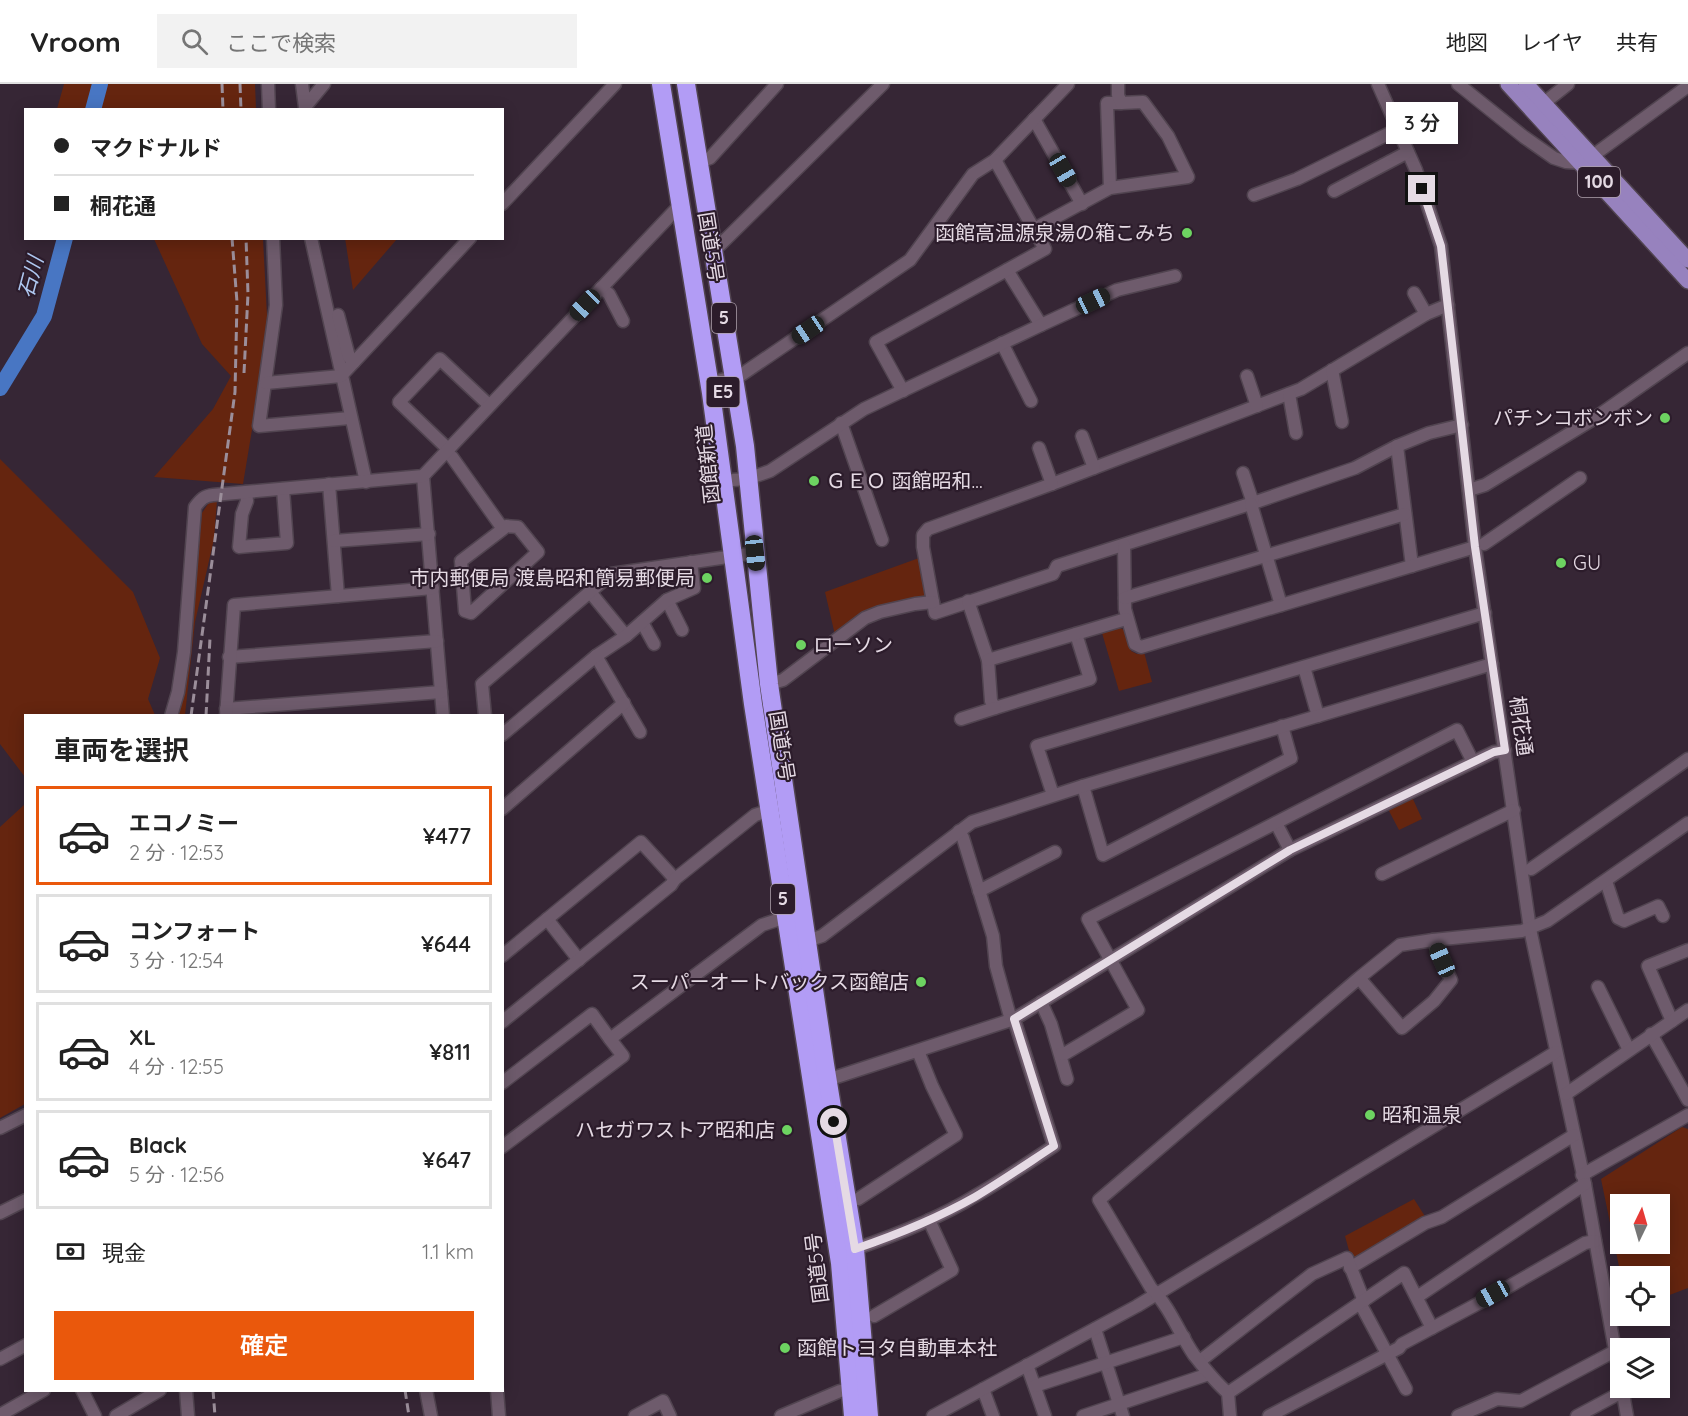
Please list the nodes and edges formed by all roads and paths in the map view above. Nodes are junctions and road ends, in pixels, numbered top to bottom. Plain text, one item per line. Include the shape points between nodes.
1 (268, 84) edge
2 (302, 84) edge
3 (324, 84) edge
4 (615, 84) edge
5 (661, 84) edge
6 (675, 84) edge
7 (686, 84) edge
8 (777, 84) edge
9 (883, 84) edge
10 (1068, 84) edge
11 (1118, 84) edge
12 (1378, 84) edge
13 (1458, 84) edge
14 (1508, 84) edge
15 (1526, 84) edge
16 (1568, 84) edge
17 (1688, 86) edge
18 (1121, 103) junction
19 (1544, 103) junction
20 (269, 108) edge
21 (1034, 119) junction
22 (1398, 129) junction
23 (1408, 152) junction
24 (1587, 159) junction
25 (995, 160) junction
26 (699, 162) junction
27 (1110, 188) junction
28 (1334, 191) dead end
29 (1254, 195) dead end
30 (504, 202) edge
31 (681, 204) junction
32 (1082, 204) junction
33 (1034, 229) junction
34 (273, 240) edge
35 (311, 240) edge
36 (468, 240) edge
37 (720, 245) dead end
38 (1688, 260) edge
39 (1007, 270) junction
40 (1175, 276) dead end
41 (1688, 281) edge
42 (601, 288) junction
43 (1414, 293) dead end
44 (1448, 305) junction
45 (1426, 314) junction
46 (338, 315) dead end
47 (622, 321) dead end
48 (1041, 324) junction
49 (1002, 343) junction
50 (1688, 353) edge
51 (354, 362) junction
52 (1332, 370) junction
53 (340, 376) junction
54 (1247, 376) dead end
55 (721, 380) junction
56 (266, 383) junction
57 (903, 391) junction
58 (1289, 394) junction
59 (1031, 401) dead end
60 (489, 405) junction
61 (1257, 406) junction
62 (350, 418) junction
63 (1342, 422) dead end
64 (841, 423) junction
65 (1462, 425) junction
66 (1296, 433) dead end
67 (1082, 436) dead end
68 (1397, 446) junction
69 (1040, 448) dead end
70 (447, 451) junction
71 (1094, 468) junction
72 (1243, 472) dead end
73 (423, 476) junction
74 (1580, 478) dead end
75 (740, 479) junction
76 (366, 482) junction
77 (329, 484) junction
78 (1052, 484) junction
79 (283, 489) junction
80 (1469, 490) junction
81 (246, 492) junction
82 (1252, 504) junction
83 (1405, 514) junction
84 (502, 529) junction
85 (429, 534) junction
86 (882, 540) dead end
87 (334, 541) junction
88 (1124, 545) junction
89 (1480, 546) junction
90 (755, 553) junction
91 (1267, 555) junction
92 (734, 556) junction
93 (691, 562) junction
94 (1412, 566) junction
95 (433, 588) junction
96 (590, 592) junction
97 (338, 596) junction
98 (1125, 598) junction
99 (667, 600) junction
100 (933, 602) junction
101 (968, 602) junction
102 (1281, 605) junction
103 (1485, 613) junction
104 (1126, 619) junction
105 (642, 622) junction
106 (682, 630) dead end
107 (1076, 634) junction
108 (626, 636) junction
109 (437, 641) junction
110 (654, 644) dead end
111 (596, 656) junction
112 (229, 657) junction
113 (988, 660) junction
114 (1492, 663) junction
115 (1304, 667) junction
116 (769, 684) junction
117 (441, 692) junction
118 (624, 703) junction
119 (995, 708) junction
120 (226, 712) edge
121 (172, 714) edge
122 (443, 714) edge
123 (485, 714) edge
124 (1318, 716) junction
125 (961, 719) dead end
126 (1282, 726) junction
127 (640, 732) dead end
128 (504, 733) edge
129 (1505, 750) junction
130 (1688, 759) edge
131 (1473, 762) junction
132 (1083, 786) junction
133 (1053, 795) junction
134 (504, 807) edge
135 (778, 808) junction
136 (1514, 810) junction
137 (1276, 823) junction
138 (1688, 823) edge
139 (959, 831) junction
140 (1290, 850) junction
141 (1055, 852) dead end
142 (1531, 869) dead end
143 (1382, 874) dead end
144 (675, 879) junction
145 (1606, 881) junction
146 (979, 891) junction
147 (1663, 916) dead end
148 (786, 917) junction
149 (547, 919) junction
150 (1530, 929) junction
151 (1433, 940) junction
152 (807, 941) junction
153 (1688, 950) edge
154 (504, 954) edge
155 (579, 960) junction
156 (1109, 961) junction
157 (1359, 978) junction
158 (1598, 987) dead end
159 (1041, 1002) junction
160 (1688, 1010) edge
161 (1013, 1019) junction
162 (504, 1020) edge
163 (1672, 1021) junction
164 (1652, 1034) junction
165 (610, 1039) junction
166 (1629, 1050) junction
167 (918, 1051) junction
168 (1556, 1052) junction
169 (1061, 1054) junction
170 (1067, 1079) dead end
171 (504, 1081) edge
172 (820, 1082) junction
173 (1566, 1094) junction
174 (1688, 1100) edge
175 (1688, 1115) edge
176 (24, 1116) edge
177 (0, 1128) edge
178 (1574, 1135) junction
179 (504, 1145) edge
180 (1584, 1179) junction
181 (858, 1200) dead end
182 (24, 1201) edge
183 (0, 1213) edge
184 (929, 1220) junction
185 (1595, 1241) junction
186 (855, 1249) junction
187 (1350, 1268) junction
188 (1155, 1293) junction
189 (1417, 1298) junction
190 (1362, 1302) junction
191 (874, 1316) dead end
192 (1432, 1328) junction
193 (1095, 1329) junction
194 (1184, 1337) junction
195 (1612, 1338) edge
196 (24, 1346) edge
197 (1387, 1354) junction
198 (1610, 1355) edge
199 (0, 1359) edge
200 (1200, 1360) junction
201 (1106, 1363) junction
202 (1027, 1365) junction
203 (1209, 1374) junction
204 (1035, 1386) junction
205 (860, 1387) junction
206 (983, 1389) junction
207 (1406, 1389) dead end
208 (40, 1392) edge
209 (83, 1392) edge
210 (157, 1392) edge
211 (186, 1392) edge
212 (426, 1392) edge
213 (497, 1392) edge
214 (1228, 1394) junction
215 (1610, 1397) edge
216 (1624, 1398) edge
217 (1119, 1404) junction
218 (0, 1415) edge
219 (95, 1416) edge
220 (116, 1416) edge
221 (188, 1416) edge
222 (431, 1416) edge
223 (499, 1416) edge
224 (635, 1416) edge
225 (670, 1416) edge
226 (781, 1416) edge
227 (853, 1416) edge
228 (869, 1416) edge
229 (933, 1416) edge
230 (993, 1416) edge
231 (1045, 1416) edge
232 (1083, 1416) edge
233 (1123, 1416) edge
234 (1230, 1416) edge
235 (1269, 1416) edge
236 (1458, 1416) edge
237 (1577, 1416) edge
238 (1627, 1416) edge

1 - 20 street
2 - 3 street via 304,107
4 - 30 street
5 - 31 highway, 国道5号 / 5
6 - 55 highway, 函館新道 / E5
7 - 26 highway, 国道5号 / 5
8 - 26 street via 710,158
9 - 37 street
10 - 21 street
11 - 18 street
12 - 22 street, 桐花通
13 - 24 street via 1554,158 1566,162
14 - 24 main road, 100
15 - 19 main road, 100
16 - 19 street
17 - 24 street
18 - 27 street via 1107,103
18 - 27 street via 1143,102 1168,136 1188,177
19 - 24 main road, 100
21 - 25 street
21 - 32 street
22 - 23 street, 桐花通
22 - 29 street via 1298,179
23 - 28 street
23 - 44 street, 桐花通 via 1441,246
24 - 38 main road, 100
24 - 41 main road, 100
25 - 33 street
25 - 55 street via 973,174 909,260 741,375
26 - 55 highway, 国道5号 / 5
27 - 32 street
31 - 42 street
31 - 55 highway, 国道5号 / 5
32 - 33 street
33 - 39 street via 1044,249
34 - 56 street via 276,305
35 - 53 street
36 - 51 street
39 - 48 street
39 - 57 street via 876,342
40 - 48 street via 1117,290
42 - 47 street via 609,294
42 - 60 street
43 - 45 street
44 - 45 street
44 - 65 street, 桐花通
45 - 52 street
46 - 51 street via 349,357
48 - 49 street
49 - 57 street
49 - 59 street
50 - 80 street via 1595,418
51 - 53 street
52 - 58 street
52 - 63 street
53 - 56 street
53 - 62 street
54 - 61 street
55 - 75 highway, 函館新道 / E5
55 - 92 highway, 国道5号 / 5
56 - 62 street via 259,426
57 - 64 street
58 - 61 street
58 - 66 street
60 - 70 street
60 - 70 street via 440,360 399,402
61 - 71 street
62 - 76 street
64 - 75 street via 770,471
64 - 86 street
65 - 68 street
65 - 80 street, 桐花通
67 - 71 street
68 - 82 street via 1355,468
68 - 83 street
69 - 78 street
70 - 73 street
70 - 84 street
71 - 78 street
72 - 82 street
73 - 76 street
73 - 85 street
74 - 89 street
75 - 90 highway, 国道5号 / 5
75 - 92 highway, 函館新道 / E5
76 - 77 street
77 - 79 street
77 - 87 street
78 - 100 street via 925,531 923,547
79 - 81 street
79 - 81 street via 287,543 238,547
80 - 89 street, 桐花通
81 - 121 street via 204,496 195,507 184,652
82 - 88 street
82 - 91 street
83 - 91 street
83 - 94 street
84 - 84 street via 518,527 538,552 471,613 465,611 461,561
85 - 87 street
85 - 95 street
87 - 97 street
88 - 98 street
88 - 101 street via 1057,566 1053,574
89 - 94 street
89 - 103 street, 桐花通
90 - 92 street
90 - 116 highway, 国道5号 / 5
91 - 98 street
91 - 102 street
92 - 93 street
92 - 135 highway, 国道5号 / 5
93 - 96 street via 611,574
93 - 99 street via 694,588
94 - 102 street
95 - 97 street
95 - 109 street
96 - 108 street
96 - 123 street via 482,684
97 - 112 street via 234,605
98 - 104 street
99 - 105 street
99 - 106 street
100 - 101 street via 935,613
100 - 116 street via 872,615 783,680
101 - 113 street
102 - 104 street via 1140,647 1135,644
103 - 114 street, 桐花通
103 - 115 street
104 - 107 street
105 - 108 street
105 - 110 street
107 - 113 street
107 - 119 street via 1090,680
108 - 111 street
109 - 112 street
109 - 117 street
111 - 118 street
111 - 128 street
112 - 120 street
113 - 119 street
114 - 124 street
114 - 129 street, 桐花通
115 - 124 street
115 - 133 street via 1037,746
116 - 135 highway, 国道5号 / 5
117 - 120 street
117 - 122 street
118 - 127 street
118 - 134 street
119 - 125 street
124 - 126 street
126 - 132 street
126 - 132 street via 1291,758 1103,855
129 - 131 street
129 - 136 street, 桐花通
130 - 142 street
131 - 137 street via 1457,730
131 - 140 street
132 - 133 street
133 - 139 street via 972,822
135 - 144 street via 755,815
135 - 148 highway, 国道5号 / 5
135 - 152 highway, 国道5号 / 5
136 - 143 street
136 - 150 street, 桐花通
137 - 140 street
137 - 156 street via 1088,919
138 - 145 street
139 - 146 street
139 - 152 street via 822,936
140 - 156 street
141 - 146 street
144 - 149 street via 640,842
144 - 155 street
145 - 147 street via 1621,920 1658,906
145 - 150 street
146 - 161 street
148 - 165 street via 762,925
148 - 172 highway, 国道5号 / 5
149 - 154 street
149 - 155 street
150 - 151 street
150 - 168 street, 桐花通
151 - 157 street via 1400,945
151 - 157 street via 1451,980 1434,1001 1402,1028
152 - 172 highway, 国道5号 / 5
153 - 163 street via 1648,966
155 - 162 street
156 - 159 street
156 - 169 street via 1138,1010
157 - 188 street via 1099,1200
158 - 166 street
159 - 161 street
159 - 169 street
160 - 163 street
161 - 167 street
161 - 184 street via 1054,1146 975,1197
163 - 164 street
164 - 166 street
164 - 174 street
165 - 171 street via 592,1014
165 - 179 street via 623,1056
166 - 173 street
167 - 172 street
167 - 181 street via 956,1134
168 - 173 street, 桐花通
168 - 188 street
169 - 170 street
172 - 186 highway, 国道5号 / 5
172 - 205 highway, 国道5号 / 5 via 840,1263
173 - 178 street, 桐花通
175 - 180 street
176 - 177 street
178 - 180 street, 桐花通
178 - 187 street
180 - 185 street, 桐花通
180 - 189 street
182 - 183 street
184 - 186 street
184 - 191 street via 952,1270
185 - 192 street
185 - 195 street, 桐花通
186 - 205 highway, 国道5号 / 5
187 - 190 street
187 - 200 street via 1347,1258 1312,1274
188 - 193 street
188 - 194 street
189 - 190 street via 1404,1273
189 - 192 street
190 - 197 street
190 - 214 street
192 - 197 street
193 - 201 street
193 - 202 street
194 - 200 street
194 - 201 street
196 - 199 street
197 - 207 street
197 - 235 street
198 - 236 street via 1521,1401 1497,1399
200 - 203 street
201 - 204 street
201 - 217 street
202 - 204 street
202 - 206 street
203 - 214 street
203 - 217 street
204 - 231 street
205 - 226 street via 840,1391
205 - 227 highway, 国道5号 / 5
205 - 228 highway, 国道5号 / 5
206 - 229 street
206 - 230 street
208 - 218 street
209 - 219 street
210 - 220 street
211 - 221 street
212 - 222 street
213 - 223 street
214 - 234 street
215 - 237 street
216 - 238 street
217 - 232 street
217 - 233 street
224 - 225 street via 663,1401

